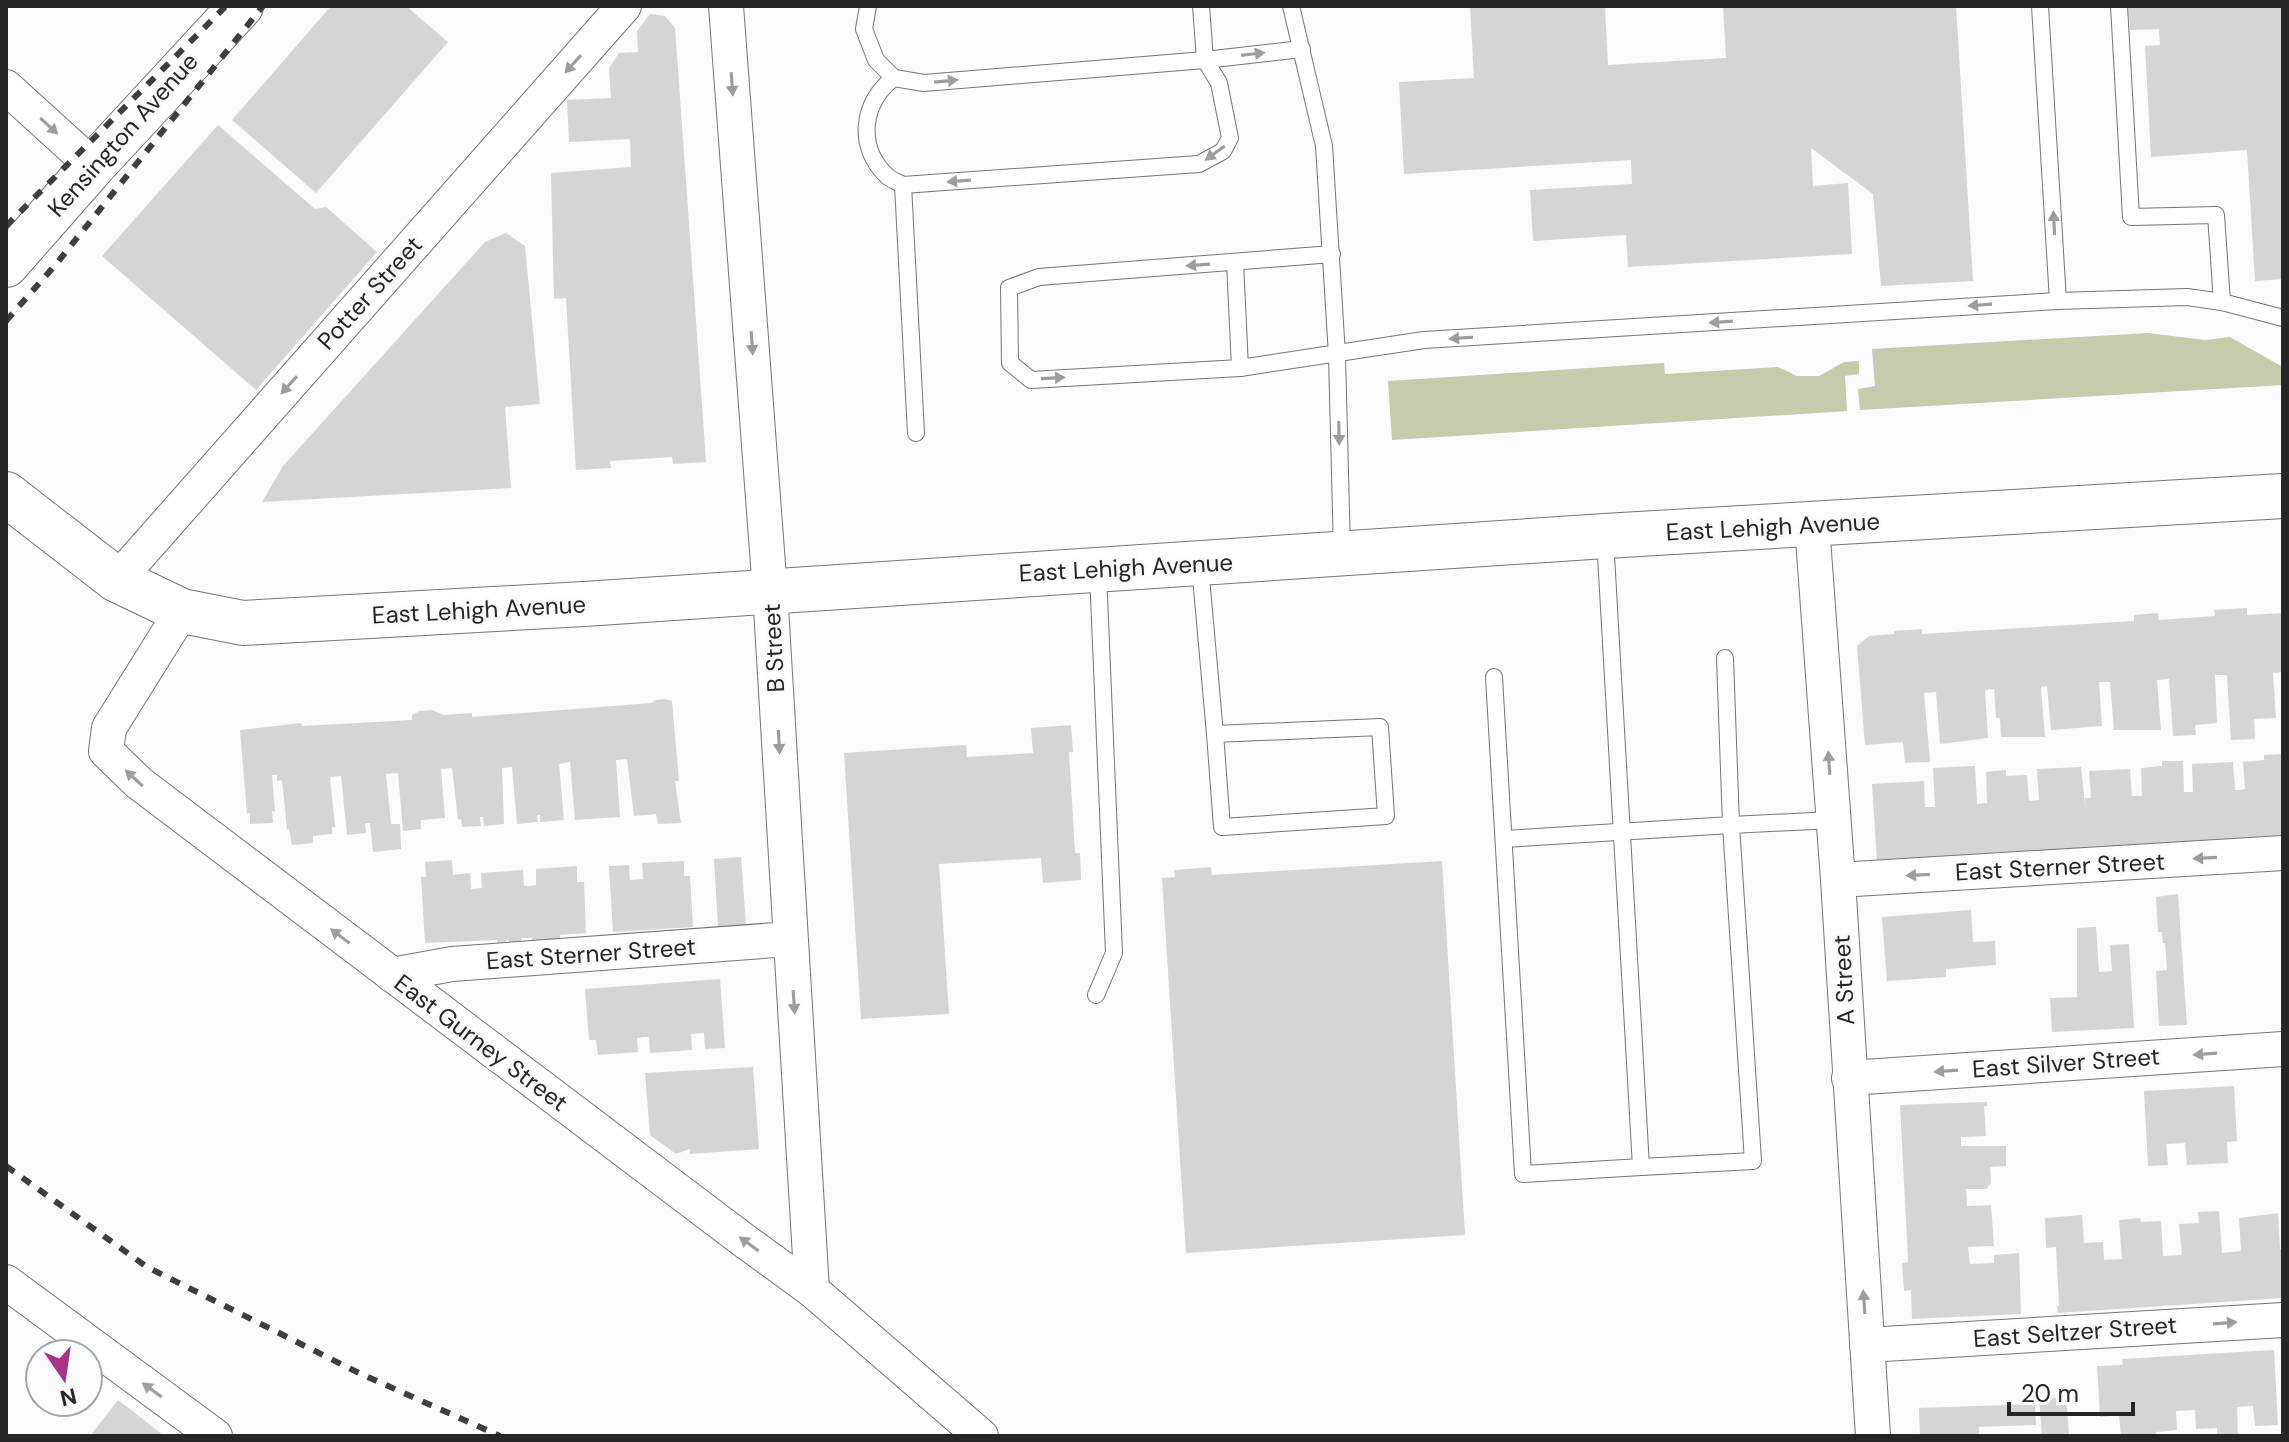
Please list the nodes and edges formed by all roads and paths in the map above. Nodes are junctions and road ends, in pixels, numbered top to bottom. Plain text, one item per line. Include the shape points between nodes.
1 (241, 6) edge
2 (624, 6) edge
3 (726, 6) edge
4 (868, 6) edge
5 (1201, 6) edge
6 (1291, 6) edge
7 (2040, 6) edge
8 (2119, 6) edge
9 (1302, 49) junction
10 (1205, 60) junction
11 (894, 78) junction
12 (6, 87) edge
13 (93, 166) junction
14 (903, 185) junction
15 (1332, 254) junction
16 (1235, 262) junction
17 (6, 265) edge
18 (2058, 301) junction
19 (2222, 302) junction
20 (2283, 318) edge
21 (1337, 355) junction
22 (1240, 368) junction
23 (916, 433) dead end
24 (6, 494) edge
25 (2283, 496) edge
26 (1812, 525) junction
27 (1605, 536) junction
28 (1342, 555) junction
29 (1199, 565) junction
30 (1097, 569) junction
31 (117, 580) junction
32 (770, 591) junction
33 (182, 611) junction
34 (1725, 658) dead end
35 (1494, 677) dead end
36 (1215, 734) junction
37 (1833, 820) junction
38 (1731, 825) junction
39 (1622, 831) junction
40 (1504, 839) junction
41 (2283, 853) edge
42 (1838, 880) junction
43 (790, 939) junction
44 (392, 975) junction
45 (1096, 995) dead end
46 (2283, 1049) edge
47 (1849, 1078) junction
48 (1641, 1167) junction
49 (6, 1282) edge
50 (812, 1290) junction
51 (2283, 1320) edge
52 (1867, 1345) junction
53 (215, 1436) edge
54 (981, 1436) edge
55 (1873, 1436) edge

1 - 13 main road, Kensington Avenue
2 -> 31 street, Potter Street
3 -> 32 street, B Street
4 - 11 lane via 864,29 876,60
5 - 10 lane
6 - 9 lane
18 -> 7 lane
8 - 19 lane via 2131,217 2216,215
10 -> 9 lane
9 - 15 lane via 1324,146
11 -> 10 lane via 924,83
10 -> 14 lane via 1219,83 1230,138 1223,151 1199,164
11 - 14 lane via 881,87 865,132 887,176
12 -> 13 street
13 - 17 main road, Kensington Avenue
14 - 23 lane
15 - 16 lane
15 - 21 lane
16 - 22 lane
16 -> 22 lane via 1039,277 1009,288 1010,363 1031,380
18 - 19 lane via 2187,297
18 -> 21 lane via 1424,340
19 - 20 lane
21 - 22 lane
21 -> 28 lane
24 - 31 main road, East Lehigh Avenue
25 - 26 main road, East Lehigh Avenue
26 - 27 main road, East Lehigh Avenue
37 -> 26 street, A Street
27 - 28 main road, East Lehigh Avenue
27 - 39 lane
28 - 29 main road, East Lehigh Avenue
29 - 30 main road, East Lehigh Avenue
29 - 36 lane
30 - 32 main road, East Lehigh Avenue
30 - 45 lane via 1114,953
31 - 33 main road, East Lehigh Avenue
32 - 33 main road, East Lehigh Avenue via 243,623
32 -> 43 street, B Street
44 -> 33 street, East Gurney Street via 139,783 106,751 109,728
34 - 38 lane
35 - 40 lane
36 - 36 lane via 1222,827 1386,816 1380,727
37 - 38 lane
37 - 42 street, A Street
38 - 39 lane
38 - 48 lane via 1753,1161
39 - 40 lane
39 - 48 lane
40 - 48 lane via 1523,1174
41 -> 42 street, East Sterner Street
42 - 47 street, A Street
43 - 44 street, East Sterner Street via 452,964
43 -> 50 street, B Street
50 -> 44 street, East Gurney Street
46 -> 47 street, East Silver Street
52 -> 47 street, A Street
53 -> 49 street
50 - 54 street, East Gurney Street
52 -> 51 street, East Seltzer Street
52 - 55 street, A Street

